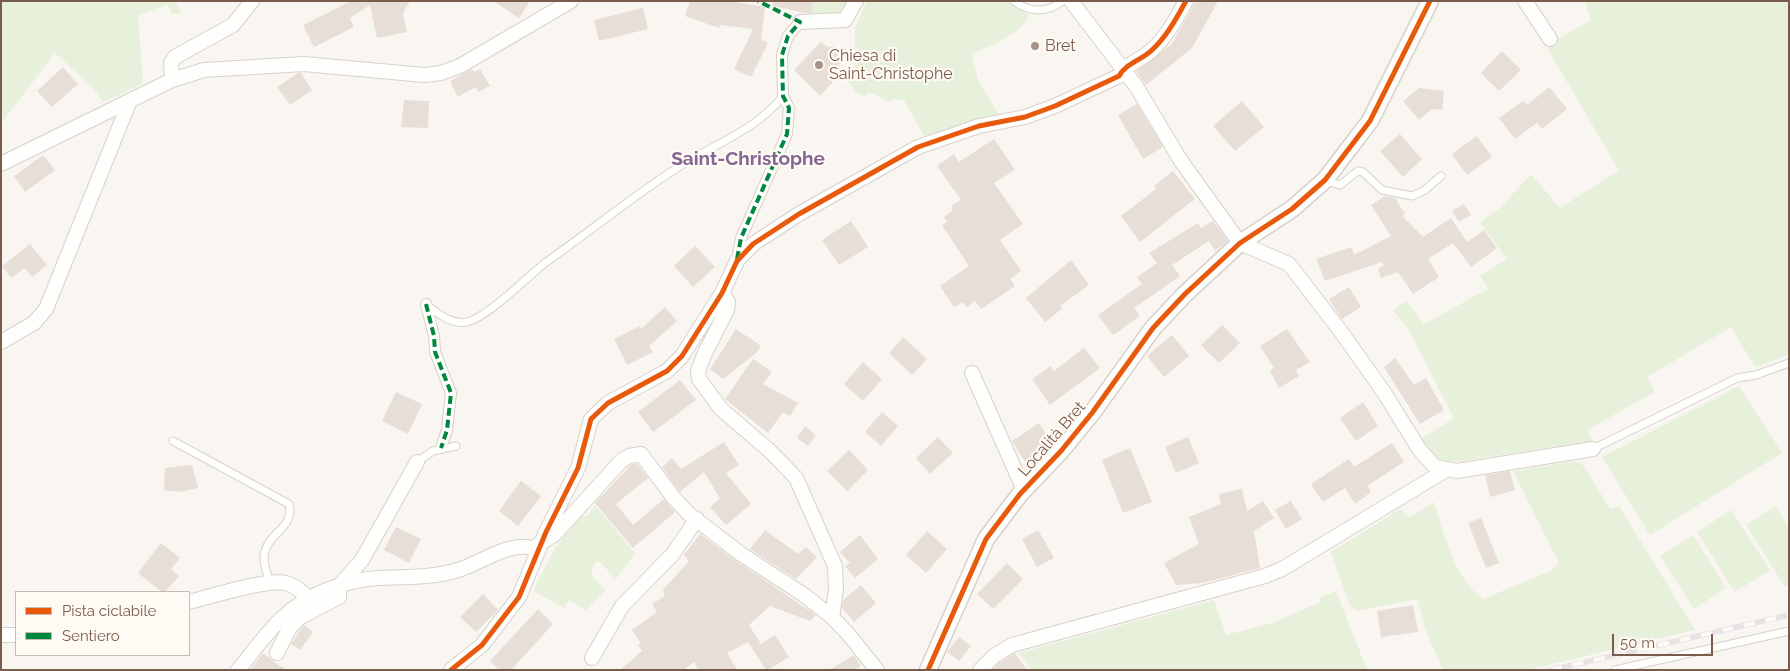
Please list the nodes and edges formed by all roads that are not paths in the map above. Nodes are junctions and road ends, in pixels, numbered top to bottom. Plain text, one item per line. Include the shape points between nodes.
1 (252, 1) edge
2 (571, 1) edge
3 (856, 1) edge
4 (1014, 1) edge
5 (1064, 1) edge
6 (1071, 1) edge
7 (1186, 1) edge
8 (1430, 1) edge
9 (1525, 1) edge
10 (800, 22) joint
11 (1550, 39) dead end
12 (1123, 69) junction
13 (172, 80) junction
14 (783, 96) junction
15 (129, 103) junction
16 (1, 164) edge
17 (1441, 176) dead end
18 (1325, 180) junction
19 (1236, 246) junction
20 (737, 261) junction
21 (722, 293) junction
22 (426, 304) joint
23 (1, 342) edge
24 (1789, 363) edge
25 (972, 373) dead end
26 (173, 441) dead end
27 (456, 446) dead end
28 (441, 448) junction
29 (1594, 449) joint
30 (417, 462) joint
31 (1446, 470) junction
32 (1024, 490) junction
33 (697, 519) junction
34 (543, 543) junction
35 (270, 583) junction
36 (338, 586) junction
37 (309, 599) junction
38 (190, 602) edge
39 (832, 617) junction
40 (1789, 631) edge
41 (15, 635) edge
42 (1, 636) edge
43 (277, 653) dead end
44 (592, 658) dead end
45 (238, 670) edge
46 (451, 670) edge
47 (877, 670) edge
48 (928, 670) edge
49 (980, 670) edge
50 (1615, 670) edge

1 - 13 street via 233,25 175,57 171,63
2 - 13 street via 460,66 441,73 406,75 304,64 204,70
3 - 10 street via 845,20
4 - 5 lane via 1035,11 1047,10
6 - 12 street
7 - 12 street via 1165,37
8 - 18 street, Località Bret via 1370,121
9 - 11 street
10 - 14 street via 784,44
12 - 19 street via 1144,97
12 - 20 street via 1119,76 1055,106 979,126 918,147 799,214 753,244
13 - 15 street
14 - 20 street via 789,108 787,134 741,238
14 - 22 lane via 737,134 674,169 532,273 480,316 456,322
15 - 16 street
15 - 23 street via 46,309 30,326
17 - 18 lane via 1412,196 1382,190 1358,171 1340,185
18 - 19 street, Località Bret via 1292,209
19 - 31 street via 1289,264 1348,340 1427,460
19 - 32 street, Località Bret via 1153,328 1092,413
20 - 21 street
21 - 34 street via 682,356 667,371 608,403 592,419 578,468
21 - 39 street via 728,302 726,310 704,354 698,371 699,379 721,409 796,478 835,566
22 - 28 street via 435,352 451,393 447,430
24 - 29 lane via 1737,378
25 - 32 street
26 - 35 lane via 289,504 288,522 265,553
27 - 28 lane
28 - 30 lane
29 - 31 street via 1457,471
30 - 36 street via 362,560
31 - 49 street via 1282,569 1012,646 994,656
32 - 48 street, Località Bret via 986,539
33 - 34 street via 673,497 645,458 635,454 621,461 556,534
33 - 39 street via 740,554
33 - 44 street via 672,555 622,606
34 - 36 street via 533,548 510,549 458,570 424,578 377,578
34 - 46 street via 519,597 506,616 482,645
35 - 37 street via 286,583
35 - 38 street
36 - 37 street
36 - 43 street via 339,597 299,618 289,629
37 - 45 street via 282,617
39 - 47 street
40 - 50 lane
41 - 42 street

